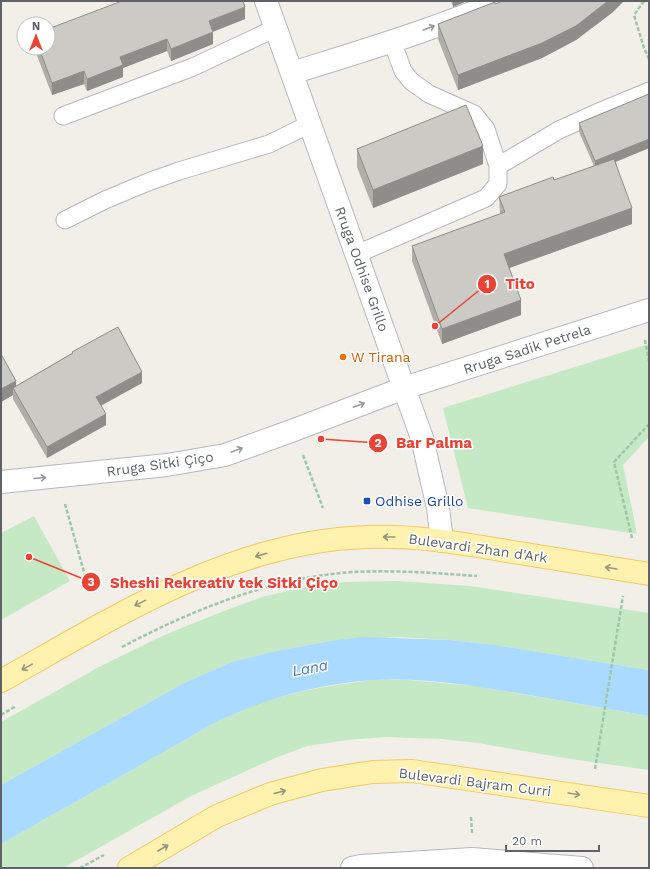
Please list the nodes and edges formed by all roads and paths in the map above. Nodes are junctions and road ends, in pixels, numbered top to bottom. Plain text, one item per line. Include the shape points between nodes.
1 (266, 1) edge
2 (501, 1) edge
3 (644, 1) edge
4 (276, 28) junction
5 (392, 41) junction
6 (649, 59) edge
7 (292, 73) junction
8 (649, 91) edge
9 (63, 116) dead end
10 (310, 124) junction
11 (498, 166) junction
12 (65, 220) dead end
13 (357, 254) junction
14 (649, 310) edge
15 (646, 351) dead end
16 (649, 361) edge
17 (404, 388) junction
18 (649, 424) edge
19 (294, 430) junction
20 (57, 476) junction
21 (1, 482) edge
22 (323, 508) dead end
23 (632, 538) dead end
24 (442, 540) junction
25 (649, 574) edge
26 (484, 576) dead end
27 (89, 590) dead end
28 (615, 594) dead end
29 (623, 596) junction
30 (630, 597) dead end
31 (118, 649) dead end
32 (1, 681) edge
33 (20, 704) dead end
34 (1, 715) edge
35 (595, 770) dead end
36 (649, 806) edge
37 (537, 866) edge
38 (130, 868) edge
39 (352, 868) edge
40 (582, 868) edge

1 - 4 street, Rruga Odhise Grillo
5 -> 2 street
3 - 6 path via 634,15
4 - 7 street, Rruga Odhise Grillo
4 - 9 lane via 192,67
5 - 7 street
5 - 11 lane via 403,71 411,80 429,94 474,114 486,129
7 - 10 street, Rruga Odhise Grillo
8 - 11 lane via 559,130
10 - 12 lane via 269,144 148,182
10 - 13 street, Rruga Odhise Grillo
11 - 13 lane via 498,184 486,198
13 - 17 street, Rruga Odhise Grillo
14 - 17 street, Rruga Sadik Petrela
15 - 16 path
19 -> 17 street, Rruga Sitki Çiço
17 - 24 street, Rruga Odhise Grillo via 422,438 438,508
18 - 23 path via 614,462
20 -> 19 street, Rruga Sitki Çiço via 167,465 226,455
19 - 22 path
21 -> 20 street, Rruga Sitki Çiço
20 - 27 path
25 -> 24 main road, Bulevardi Zhan d'Ark
24 -> 32 main road, Bulevardi Zhan d'Ark via 366,537 326,541 281,549 234,563 130,608
26 - 31 path via 353,572 319,576 265,587 210,607
28 - 29 path
29 - 30 path
29 - 35 path
33 - 34 path
38 -> 36 main road, Bulevardi Bajram Curri via 217,816 270,794 322,780 373,772 412,771
37 - 39 street via 472,859
37 - 40 street

